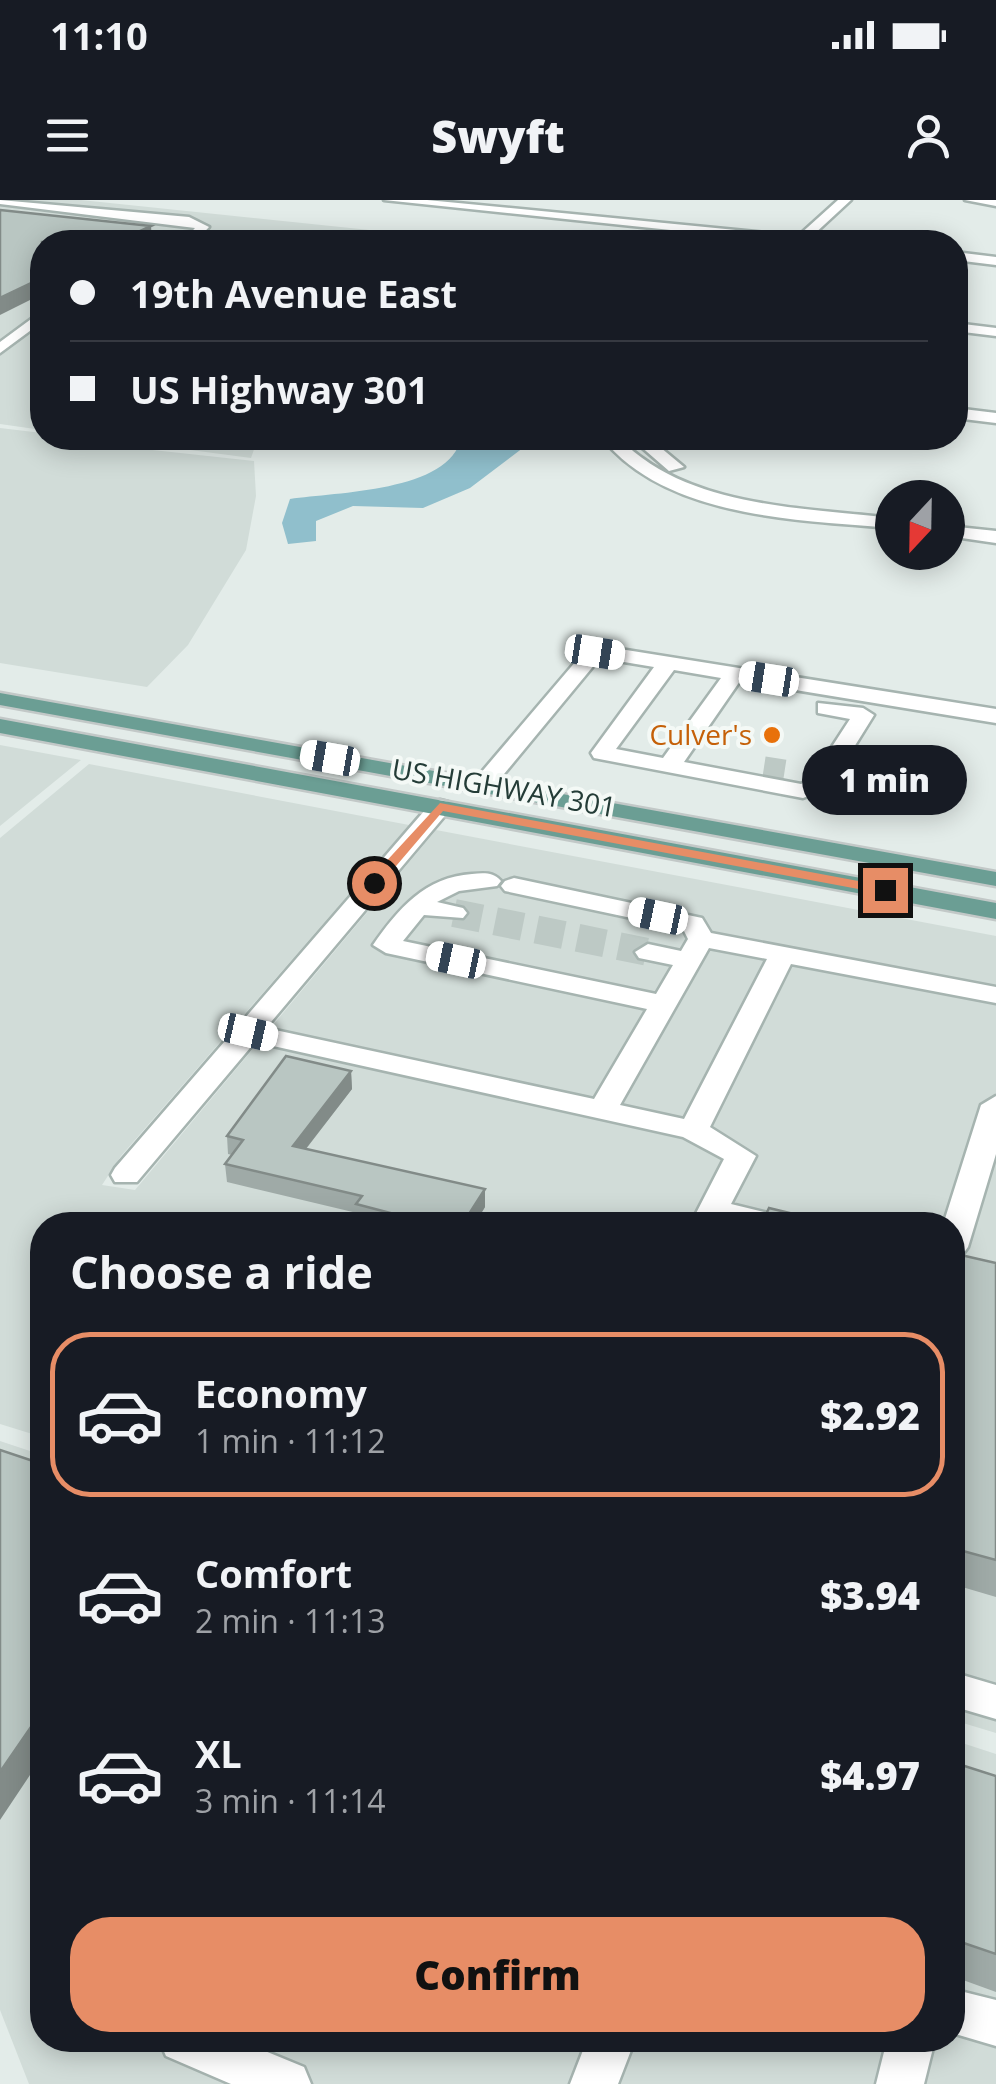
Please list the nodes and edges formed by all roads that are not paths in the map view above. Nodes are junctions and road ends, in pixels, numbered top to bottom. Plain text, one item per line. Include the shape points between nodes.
1 (0, 200) edge
2 (390, 200) edge
3 (845, 200) edge
4 (971, 200) edge
5 (996, 202) edge
6 (856, 210) dead end
7 (845, 221) dead end
8 (199, 230) edge
9 (683, 230) edge
10 (813, 230) edge
11 (968, 258) edge
12 (996, 261) edge
13 (30, 324) edge
14 (968, 329) edge
15 (996, 332) edge
16 (0, 349) edge
17 (968, 414) edge
18 (996, 418) edge
19 (623, 450) edge
20 (653, 450) edge
21 (875, 509) edge
22 (875, 520) edge
23 (965, 521) edge
24 (996, 525) edge
25 (965, 532) edge
26 (996, 537) edge
27 (668, 663) junction
28 (729, 682) junction
29 (0, 702) edge
30 (868, 705) junction
31 (996, 716) edge
32 (0, 726) edge
33 (674, 759) junction
34 (191, 762) junction
35 (830, 766) junction
36 (764, 767) tunnel mouth
37 (790, 771) tunnel mouth
38 (482, 786) junction
39 (440, 807) junction
40 (673, 820) junction
41 (996, 879) edge
42 (418, 906) junction
43 (996, 910) edge
44 (454, 913) tunnel mouth
45 (330, 934) junction
46 (386, 945) junction
47 (695, 950) junction
48 (648, 952) tunnel mouth
49 (783, 954) junction
50 (996, 996) edge
51 (664, 1004) junction
52 (248, 1032) junction
53 (996, 1105) edge
54 (603, 1110) junction
55 (693, 1130) junction
56 (126, 1175) dead end
57 (713, 1212) edge
58 (965, 1230) edge
59 (965, 1694) edge
60 (996, 1702) edge
61 (965, 2015) edge
62 (996, 2023) edge
63 (211, 2052) edge
64 (606, 2052) edge
65 (907, 2052) edge
66 (287, 2084) edge
67 (594, 2084) edge
68 (900, 2084) edge

1 - 8 street via 189,221
2 - 9 street
3 - 10 street
4 - 5 street
6 - 7 street
11 - 12 street
13 - 16 street
14 - 15 street
17 - 18 street
19 - 22 street via 645,470 710,494
20 - 21 street via 670,465 727,486
23 - 24 street
25 - 26 street
27 - 28 street
27 - 33 street via 602,753
27 - 38 street via 595,652
28 - 30 street
28 - 33 street
29 - 38 main road
30 - 31 street
30 - 35 street
32 - 34 main road, US HIGHWAY 301
33 - 35 street via 803,791 820,784
33 - 36 street
34 - 38 main road via 233,759 392,787
34 - 39 main road, US HIGHWAY 301
35 - 37 street
38 - 40 main road
39 - 40 main road via 472,802
39 - 43 main road, US HIGHWAY 301
39 - 45 street
40 - 41 main road
42 - 44 street
42 - 46 street
42 - 47 street via 442,885 501,883 694,924
45 - 46 street
45 - 52 street
46 - 51 street
47 - 48 street
47 - 49 street
47 - 51 street
49 - 50 street
49 - 55 street
51 - 54 street
52 - 54 street
52 - 56 street
53 - 58 street
54 - 55 street
55 - 57 street via 741,1156
59 - 60 street
61 - 62 street
63 - 66 street
64 - 67 street
65 - 68 street

